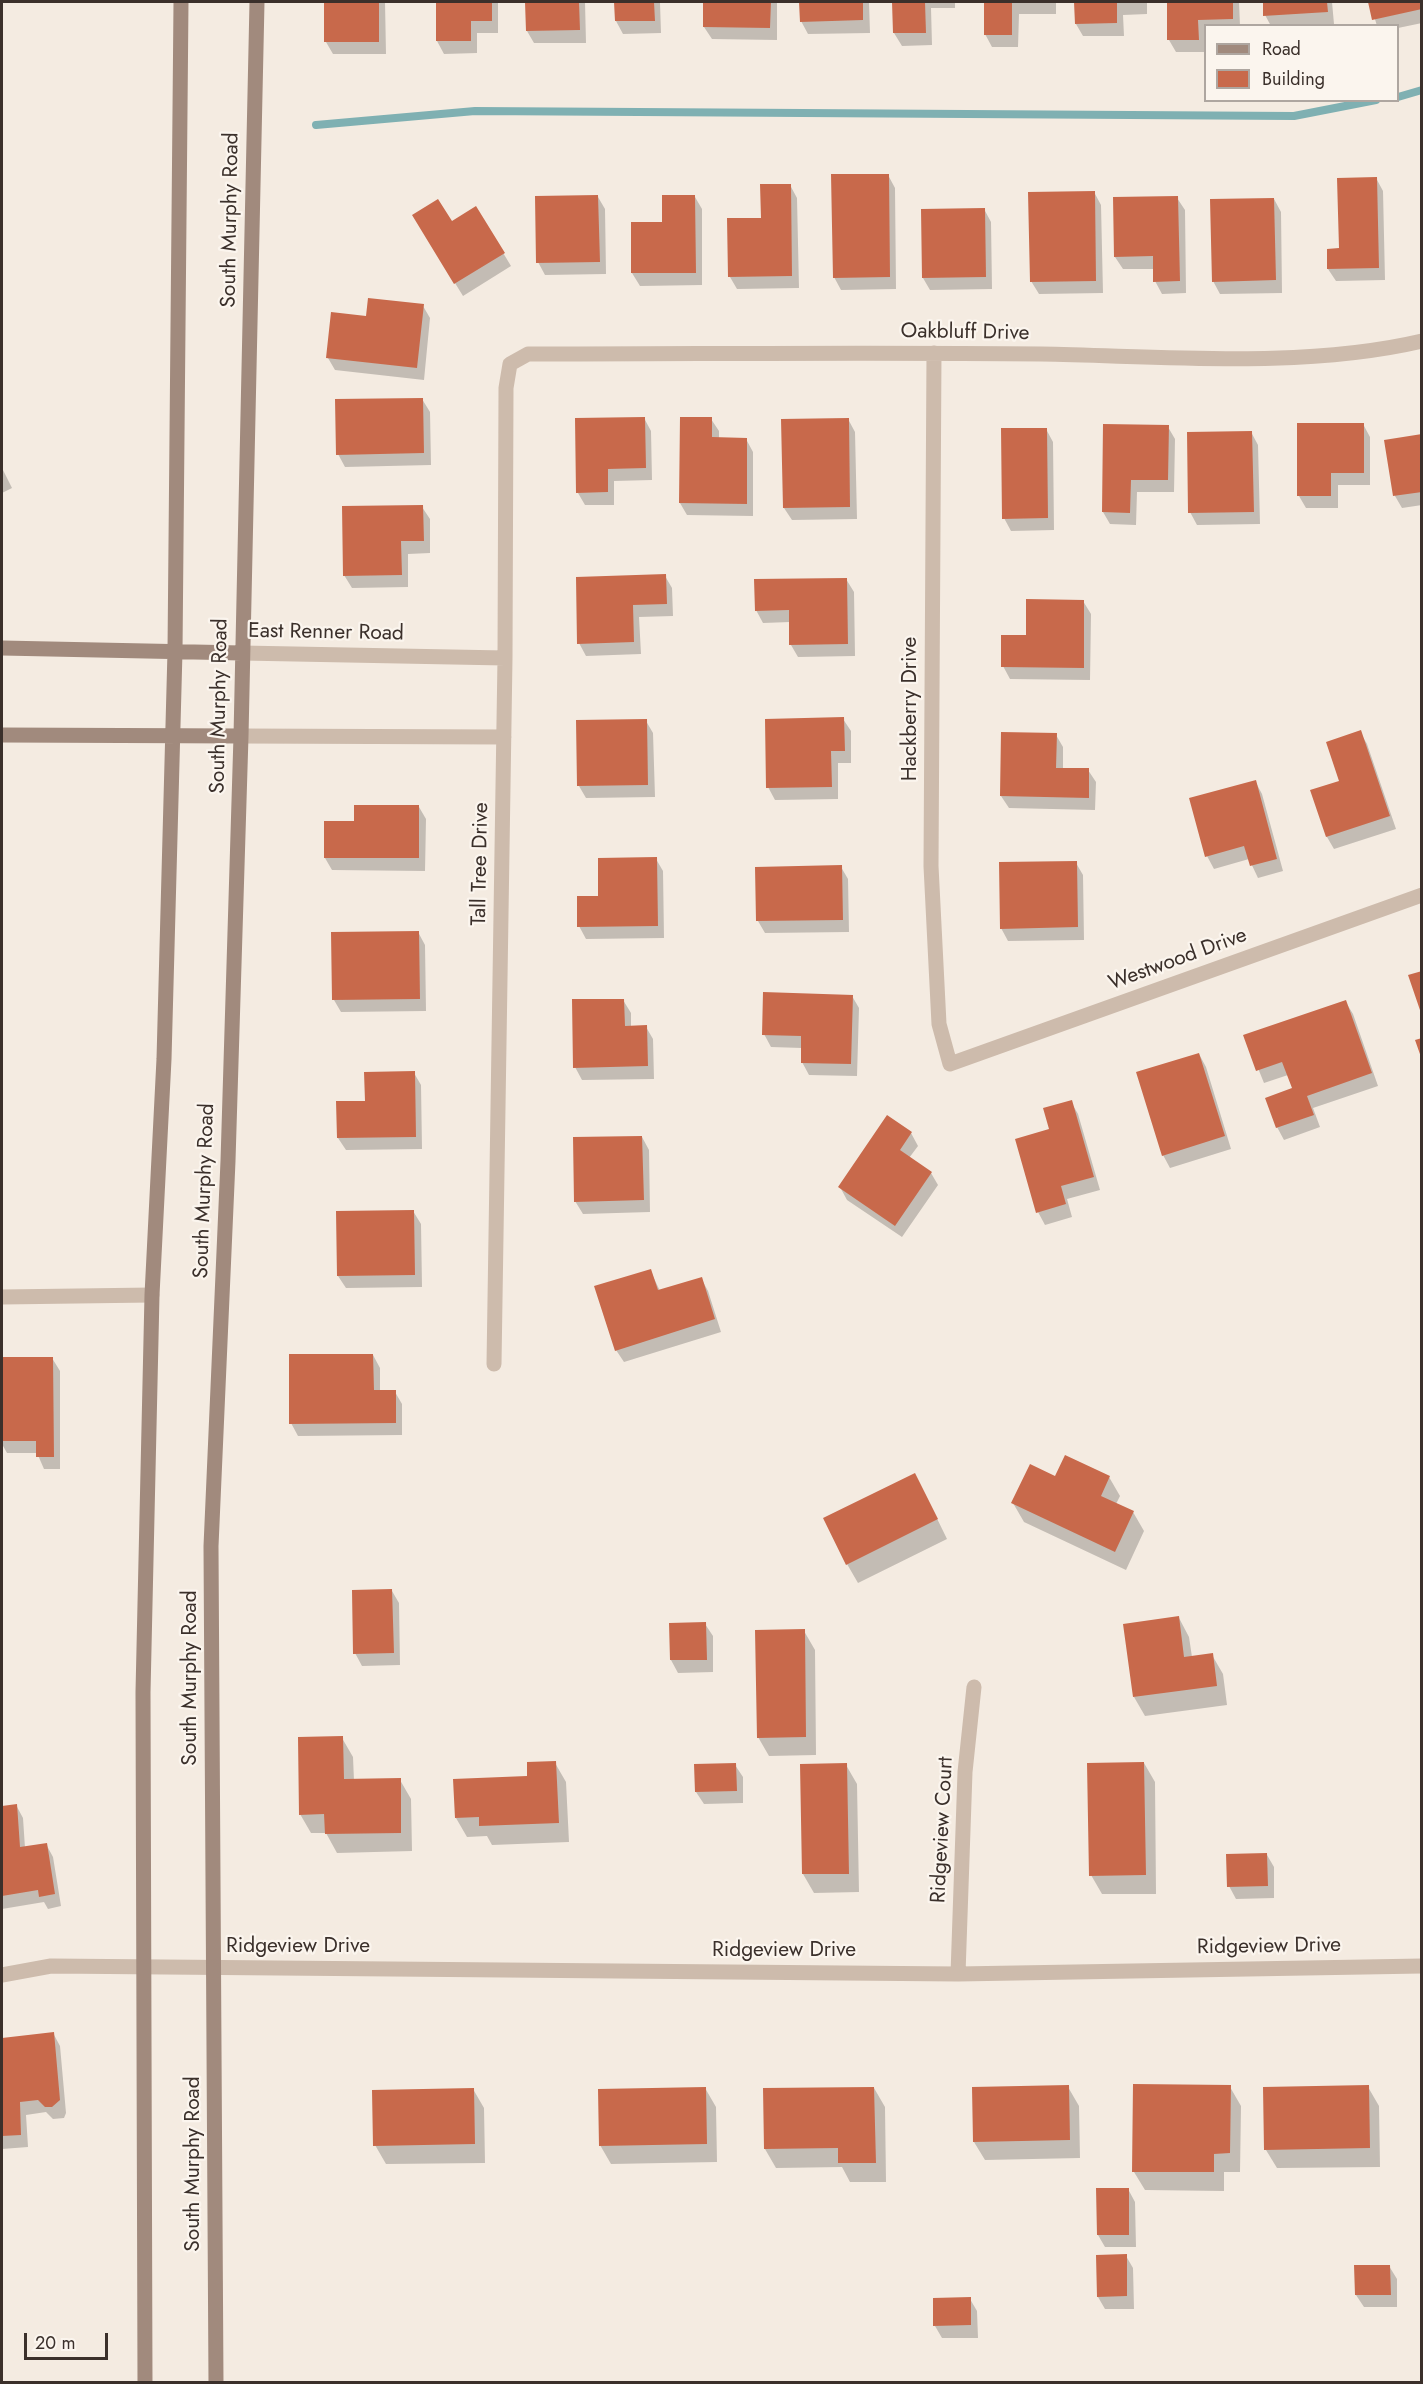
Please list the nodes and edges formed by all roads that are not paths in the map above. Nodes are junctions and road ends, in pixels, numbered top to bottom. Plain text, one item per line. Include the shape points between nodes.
1 (181, 2) edge
2 (257, 2) edge
3 (1422, 340) edge
4 (934, 353) junction
5 (510, 364) joint
6 (2, 648) edge
7 (175, 651) junction
8 (242, 653) junction
9 (505, 658) junction
10 (2, 735) edge
11 (171, 736) junction
12 (241, 736) junction
13 (504, 737) junction
14 (1422, 895) edge
15 (950, 1064) joint
16 (152, 1295) junction
17 (2, 1297) edge
18 (494, 1364) dead end
19 (974, 1688) dead end
20 (1422, 1966) edge
21 (146, 1967) junction
22 (214, 1968) junction
23 (958, 1974) junction
24 (2, 1975) edge
25 (144, 2382) edge
26 (216, 2382) edge

1 - 7 main road
2 - 8 main road, South Murphy Road
3 - 4 street, Oakbluff Drive via 1332,354 1263,357
4 - 5 street, Oakbluff Drive via 528,354
4 - 15 street, Hackberry Drive via 931,866 939,1024
5 - 9 street, Tall Tree Drive via 506,388
6 - 7 main road, East Renner Road
7 - 8 main road, East Renner Road
7 - 11 main road
8 - 9 street, East Renner Road
8 - 12 main road, South Murphy Road
9 - 13 street, Tall Tree Drive
10 - 11 main road
11 - 12 main road
11 - 16 main road via 164,1059
12 - 13 street
12 - 22 main road, South Murphy Road via 211,1546
13 - 18 street, Tall Tree Drive
14 - 15 street, Westwood Drive
16 - 17 street
16 - 21 main road via 143,1692
19 - 23 street, Ridgeview Court via 965,1772
20 - 23 street, Ridgeview Drive
21 - 22 street, Ridgeview Drive
21 - 24 street, Ridgeview Drive via 51,1966
21 - 25 main road
22 - 23 street, Ridgeview Drive
22 - 26 main road, South Murphy Road

